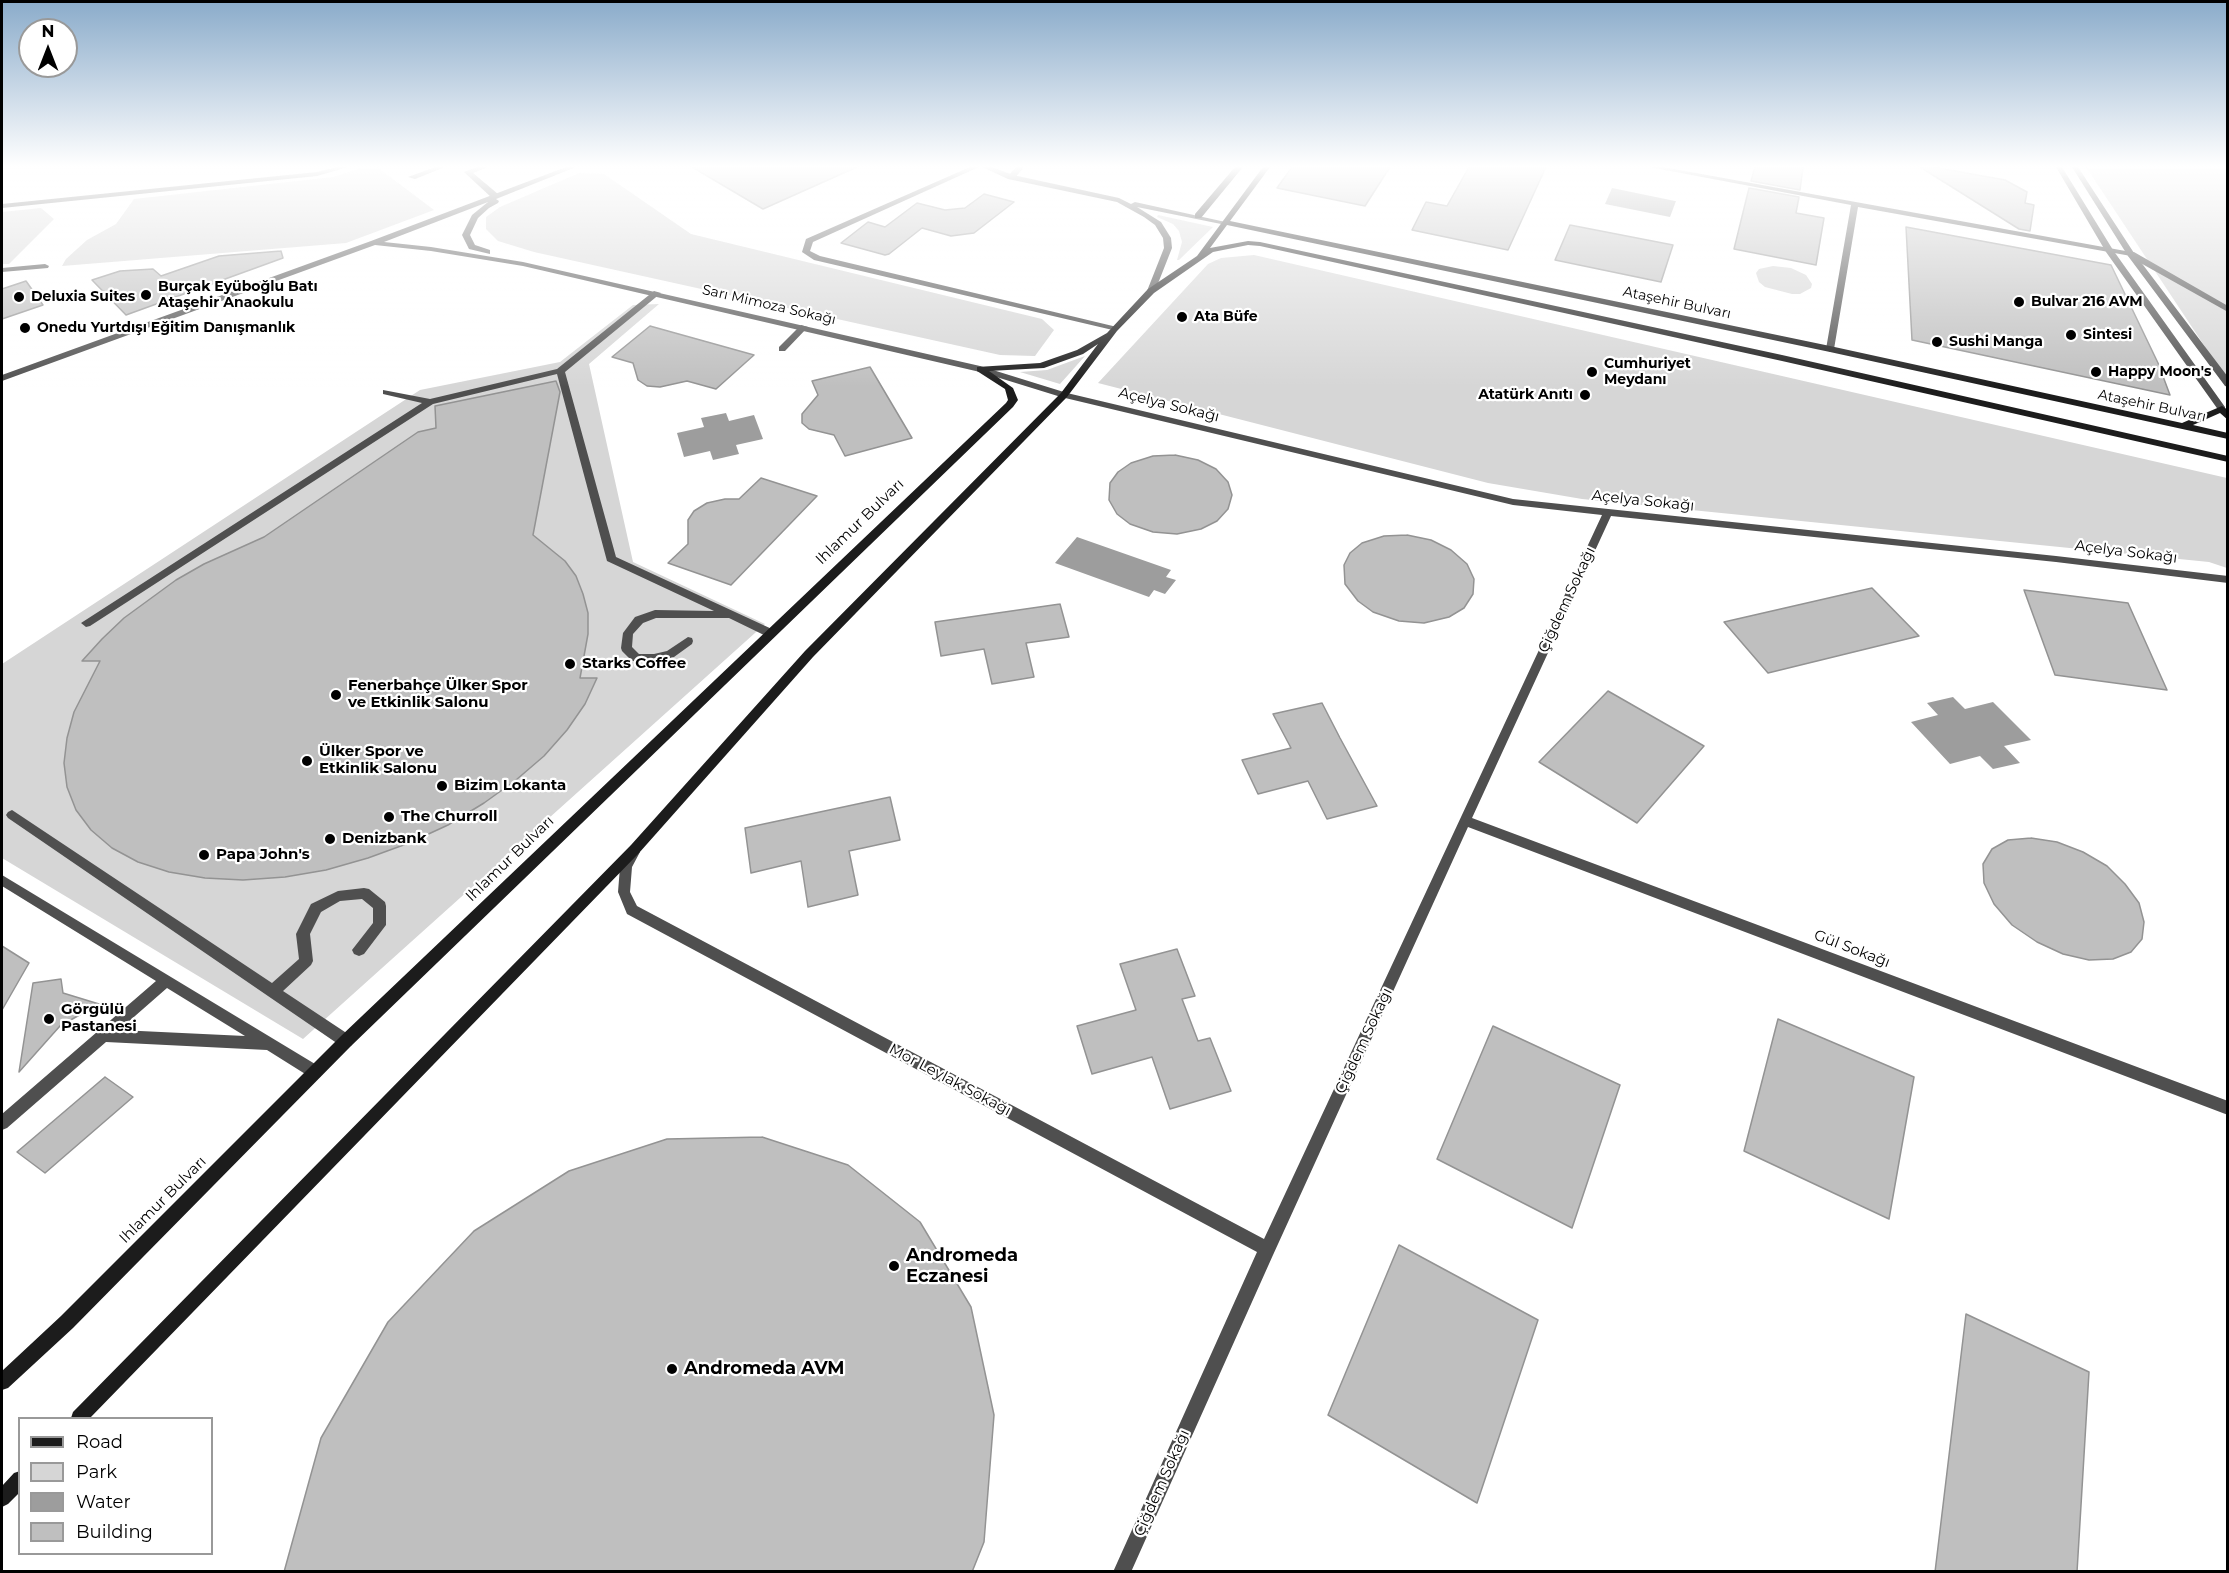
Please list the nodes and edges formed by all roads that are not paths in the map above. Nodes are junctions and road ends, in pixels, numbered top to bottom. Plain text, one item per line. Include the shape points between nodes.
1 (381, 240) edge
2 (469, 240) edge
3 (810, 240) edge
4 (1167, 240) edge
5 (1212, 240) edge
6 (1314, 240) edge
7 (1849, 240) edge
8 (2056, 240) edge
9 (2103, 240) edge
10 (2121, 240) edge
11 (374, 243) junction
12 (2109, 250) junction
13 (2130, 254) junction
14 (1200, 256) junction
15 (523, 264) junction
16 (45, 266) dead end
17 (2, 270) edge
18 (1151, 291) junction
19 (657, 293) junction
20 (2228, 310) edge
21 (804, 327) junction
22 (1114, 329) junction
23 (782, 349) dead end
24 (1830, 349) junction
25 (980, 369) junction
26 (560, 371) junction
27 (2, 378) edge
28 (2228, 384) edge
29 (386, 392) dead end
30 (1064, 395) junction
31 (430, 402) junction
32 (2225, 413) edge
33 (2183, 426) junction
34 (2228, 436) edge
35 (2201, 452) junction
36 (2228, 452) edge
37 (2228, 459) edge
38 (1608, 512) junction
39 (2228, 580) edge
40 (735, 616) junction
41 (86, 623) dead end
42 (770, 633) junction
43 (688, 641) dead end
44 (12, 815) dead end
45 (1466, 821) junction
46 (635, 849) junction
47 (2, 880) edge
48 (359, 950) dead end
49 (166, 981) junction
50 (273, 992) junction
51 (103, 1035) junction
52 (346, 1041) junction
53 (270, 1044) junction
54 (315, 1072) junction
55 (2228, 1108) edge
56 (2, 1124) edge
57 (1267, 1249) junction
58 (2, 1382) edge
59 (81, 1417) edge
60 (18, 1481) edge
61 (2, 1498) edge
62 (1122, 1572) edge

1 - 11 street
2 - 15 street via 472,247
3 - 22 street via 806,252 817,258
4 - 18 street via 1168,248
5 - 14 main road
6 - 24 main road, Ataşehir Bulvarı
7 - 24 street
8 - 12 street
9 - 12 street
10 - 13 street
11 - 15 street, Sarı Mimoza Sokağı
11 - 27 street
12 - 13 street
12 - 32 street
13 - 20 street
13 - 28 street
14 - 18 main road
14 - 35 main road via 1228,246 1260,244
15 - 19 street, Sarı Mimoza Sokağı
16 - 17 street
18 - 22 main road
19 - 21 street, Sarı Mimoza Sokağı
19 - 26 street
21 - 23 street
21 - 25 street, Sarı Mimoza Sokağı
22 - 25 main road via 1080,352 1041,366
22 - 30 main road
24 - 33 main road, Ataşehir Bulvarı
25 - 30 street, Sarı Mimoza Sokağı
25 - 42 main road, Ihlamur Bulvarı via 1009,388 1013,400 1010,405
26 - 31 street
26 - 40 street via 611,559
29 - 31 street
30 - 38 street, Açelya Sokağı via 1513,502
30 - 46 main road via 809,654
31 - 41 street
32 - 33 main road
33 - 34 main road, Ataşehir Bulvarı
35 - 36 main road
35 - 37 main road
38 - 39 street, Açelya Sokağı
38 - 45 street, Çiğdem Sokağı
40 - 42 street
40 - 43 street via 655,614 639,620 628,633 626,648 636,658 654,658 670,654
42 - 52 main road, Ihlamur Bulvarı
44 - 50 street
45 - 55 street, Gül Sokağı
45 - 57 street, Çiğdem Sokağı
46 - 57 street, Mor Leylak Sokağı via 626,867 624,892 632,910
46 - 59 main road
47 - 49 street
48 - 50 street via 379,925 380,906 364,893 339,896 316,908 303,934 306,961
49 - 51 street
49 - 53 street
50 - 52 street
51 - 53 street
51 - 56 street
52 - 54 main road, Ihlamur Bulvarı
53 - 54 street
54 - 58 main road, Ihlamur Bulvarı via 67,1322
57 - 62 street, Çiğdem Sokağı
60 - 61 main road

